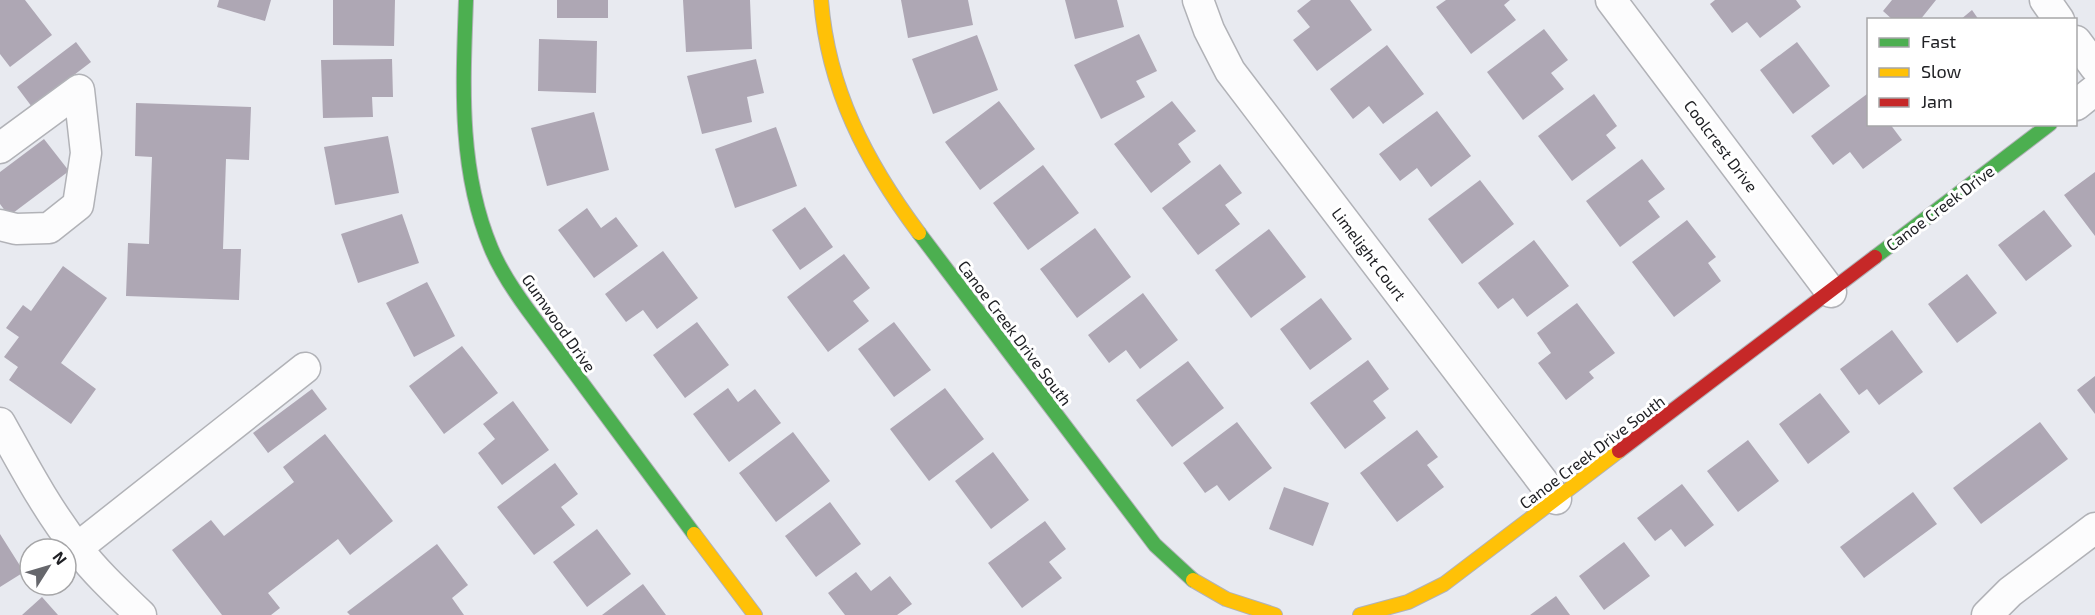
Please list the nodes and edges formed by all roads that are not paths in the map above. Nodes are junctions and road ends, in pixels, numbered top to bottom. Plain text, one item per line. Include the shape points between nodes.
1 (466, 0) edge
2 (821, 0) edge
3 (1198, 0) edge
4 (1611, 0) edge
5 (2045, 0) edge
6 (2058, 18) edge
7 (2077, 42) edge
8 (2095, 67) edge
9 (2095, 90) edge
10 (2077, 104) edge
11 (2047, 126) edge
12 (0, 148) edge
13 (0, 225) edge
14 (1831, 292) junction
15 (305, 368) dead end
16 (0, 423) edge
17 (1556, 499) junction
18 (2095, 528) edge
19 (69, 537) edge
20 (78, 547) edge
21 (78, 549) edge
22 (141, 615) edge
23 (755, 615) edge
24 (1275, 615) edge
25 (1360, 615) edge
26 (1987, 615) edge

1 - 23 street, Gumwood Drive via 465,153 490,249 513,290
2 - 24 street, Canoe Creek Drive South via 821,25 833,78 876,171 905,214 1155,545 1188,577 1226,599
3 - 17 street, Limelight Court via 1230,71
4 - 14 street, Coolcrest Drive
5 - 6 street
7 - 8 street
9 - 10 street
11 - 14 street, Canoe Creek Drive
12 - 13 street via 79,90 86,153 78,205 49,228 16,229
14 - 17 street, Canoe Creek Drive South
15 - 20 street
16 - 19 street
17 - 25 street, Canoe Creek Drive South via 1444,584 1408,602
18 - 26 street via 2010,592
21 - 22 street

